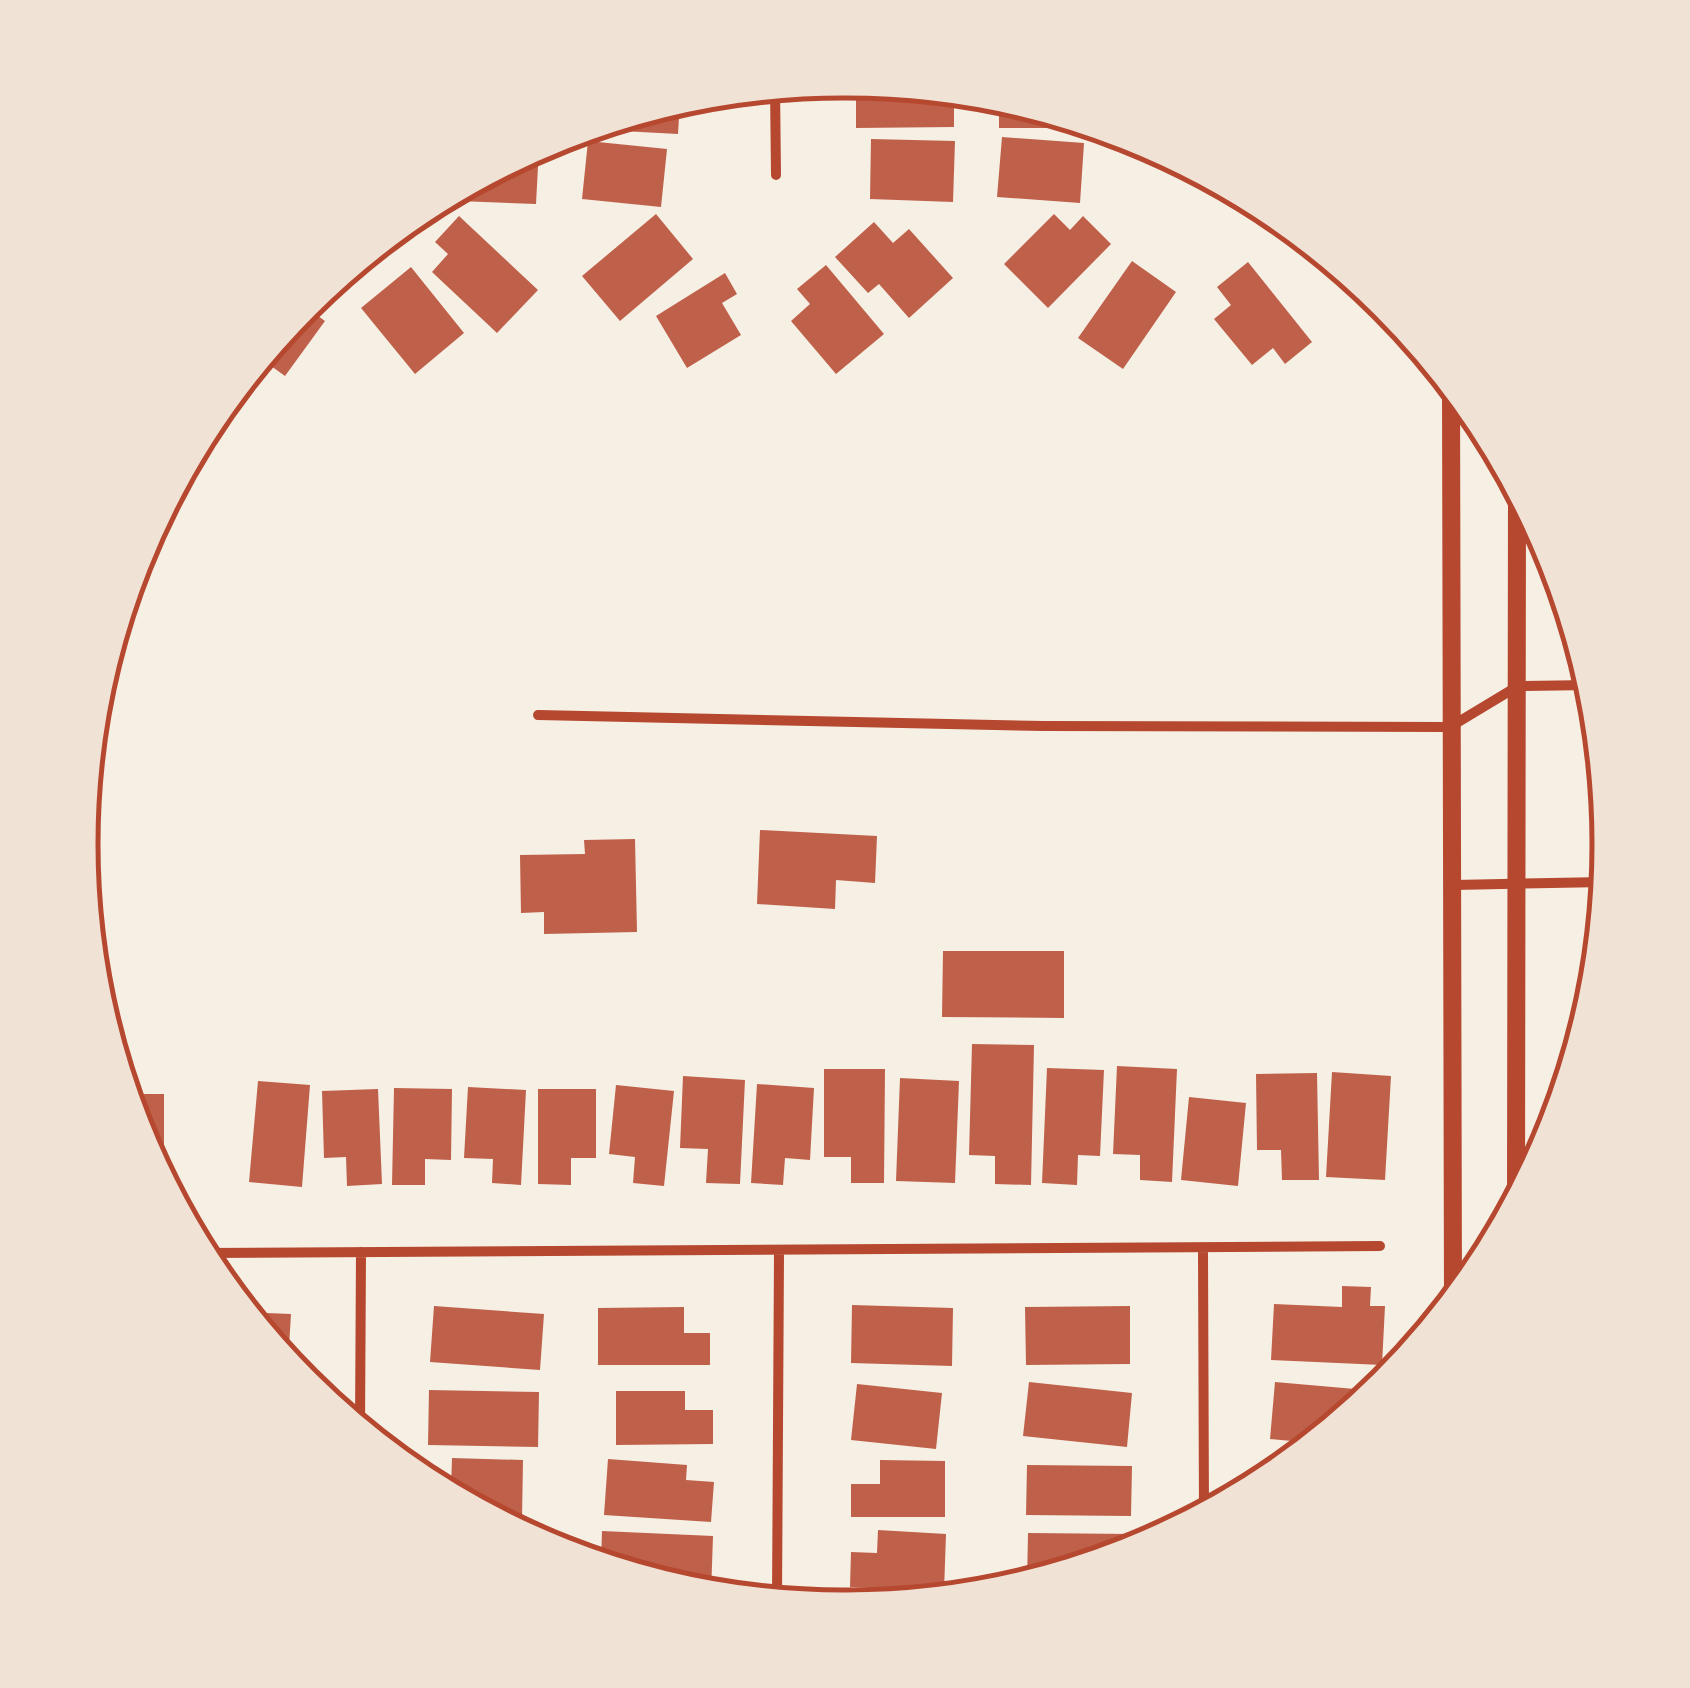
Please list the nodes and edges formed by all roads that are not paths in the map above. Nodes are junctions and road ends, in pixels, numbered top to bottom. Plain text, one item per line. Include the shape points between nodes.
1 (775, 101) edge
2 (776, 174) dead end
3 (1451, 409) edge
4 (1517, 519) edge
5 (1574, 685) edge
6 (1518, 686) junction
7 (538, 715) dead end
8 (1450, 727) junction
9 (1515, 882) junction
10 (1590, 882) edge
11 (1454, 884) junction
12 (1516, 1172) edge
13 (1380, 1246) dead end
14 (1203, 1250) junction
15 (361, 1252) junction
16 (220, 1253) edge
17 (779, 1253) junction
18 (1453, 1276) edge
19 (360, 1411) edge
20 (1204, 1498) edge
21 (777, 1587) edge

1 - 2 street
3 - 8 street
4 - 6 street
5 - 6 street
6 - 8 street
6 - 9 street
7 - 8 street
8 - 11 street
9 - 10 street
9 - 11 street
9 - 12 street
11 - 18 street
13 - 14 street
14 - 17 street
14 - 20 street
15 - 16 street
15 - 17 street
15 - 19 street
17 - 21 street

